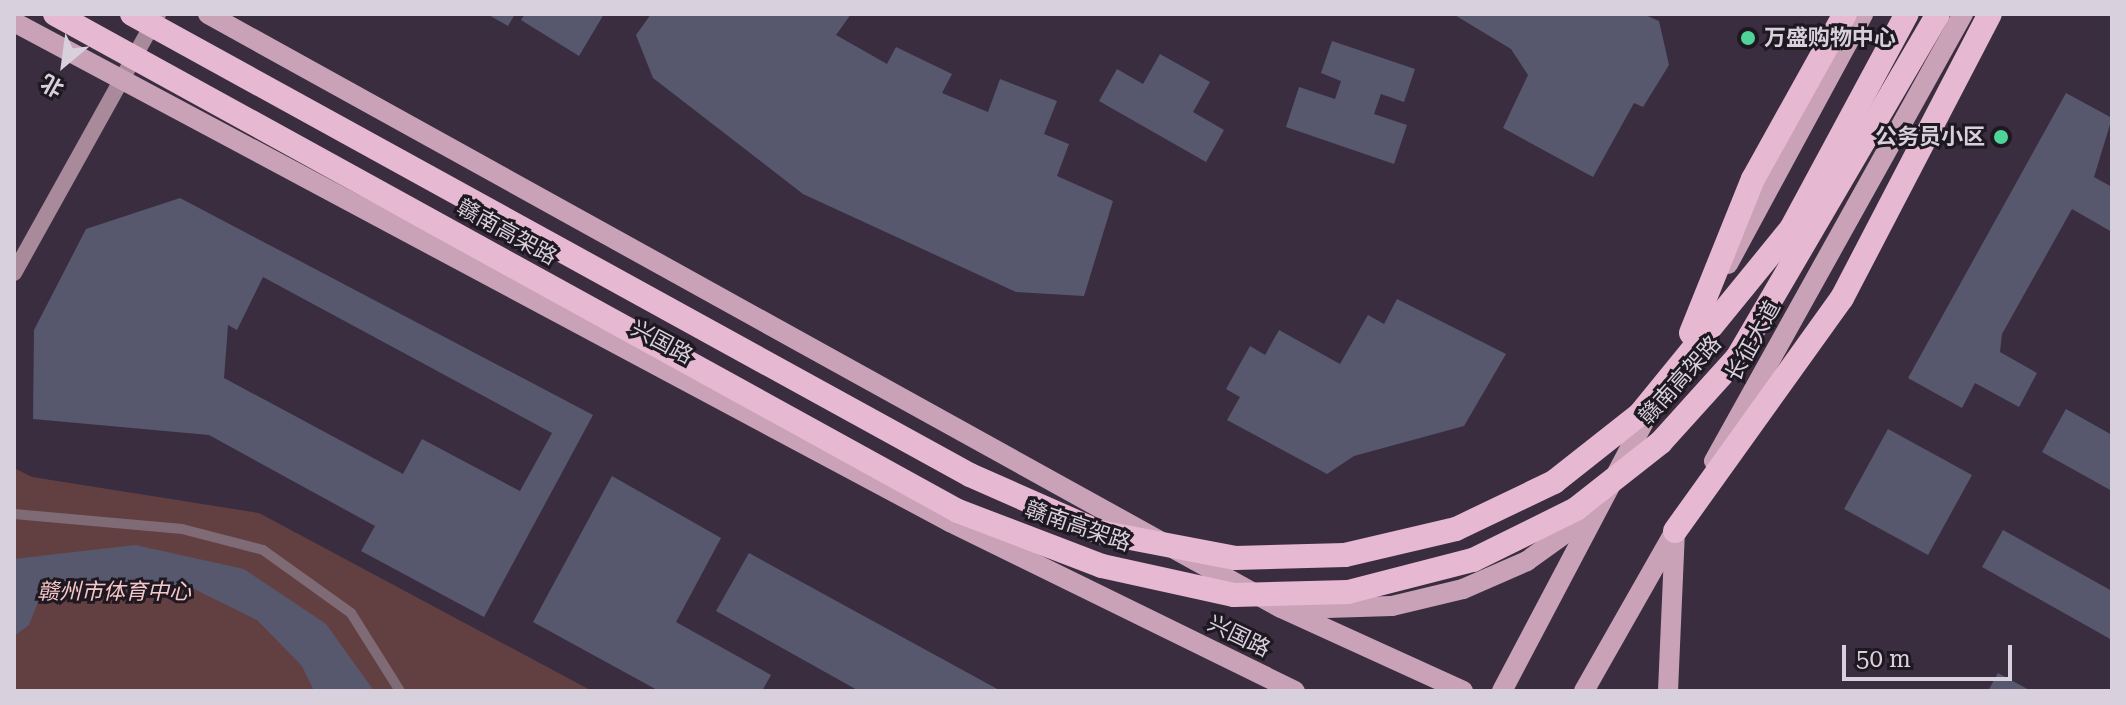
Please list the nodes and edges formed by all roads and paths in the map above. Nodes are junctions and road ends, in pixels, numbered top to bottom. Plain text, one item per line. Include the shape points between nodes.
1 (55, 14) edge
2 (132, 14) edge
3 (158, 14) edge
4 (208, 14) edge
5 (1845, 14) edge
6 (1863, 14) edge
7 (1907, 14) edge
8 (1938, 14) edge
9 (1963, 14) edge
10 (1990, 14) edge
11 (14, 22) edge
12 (120, 79) junction
13 (14, 273) edge
14 (1691, 333) junction
15 (1605, 501) junction
16 (14, 514) edge
17 (1675, 531) junction
18 (1281, 608) junction
19 (1221, 654) junction
20 (400, 691) edge
21 (1278, 691) edge
22 (1295, 691) edge
23 (1463, 691) edge
24 (1502, 691) edge
25 (1584, 691) edge
26 (1668, 691) edge

1 - 8 highway, 赣南高架路, bridge via 958,511 1102,566 1234,595 1348,592 1473,560 1576,509 1661,442 1737,358
2 - 7 highway, 赣南高架路, bridge via 970,475 1099,532 1235,558 1345,555 1456,529 1554,482 1640,414 1791,229
3 - 12 street
4 - 18 main road, 兴国路
5 - 14 highway via 1753,179
6 - 14 main road
9 - 17 main road, 长征大道
10 - 17 highway via 1842,298
11 - 12 main road, 兴国路
12 - 13 street
12 - 19 main road, 兴国路 via 950,522
14 - 15 main road
15 - 18 main road via 1557,543 1463,589 1355,610
15 - 24 main road
16 - 20 lane via 182,529 263,550 351,613
17 - 25 main road, 长征大道
17 - 26 main road
18 - 23 main road, 兴国路
19 - 21 main road
19 - 22 main road, 兴国路

